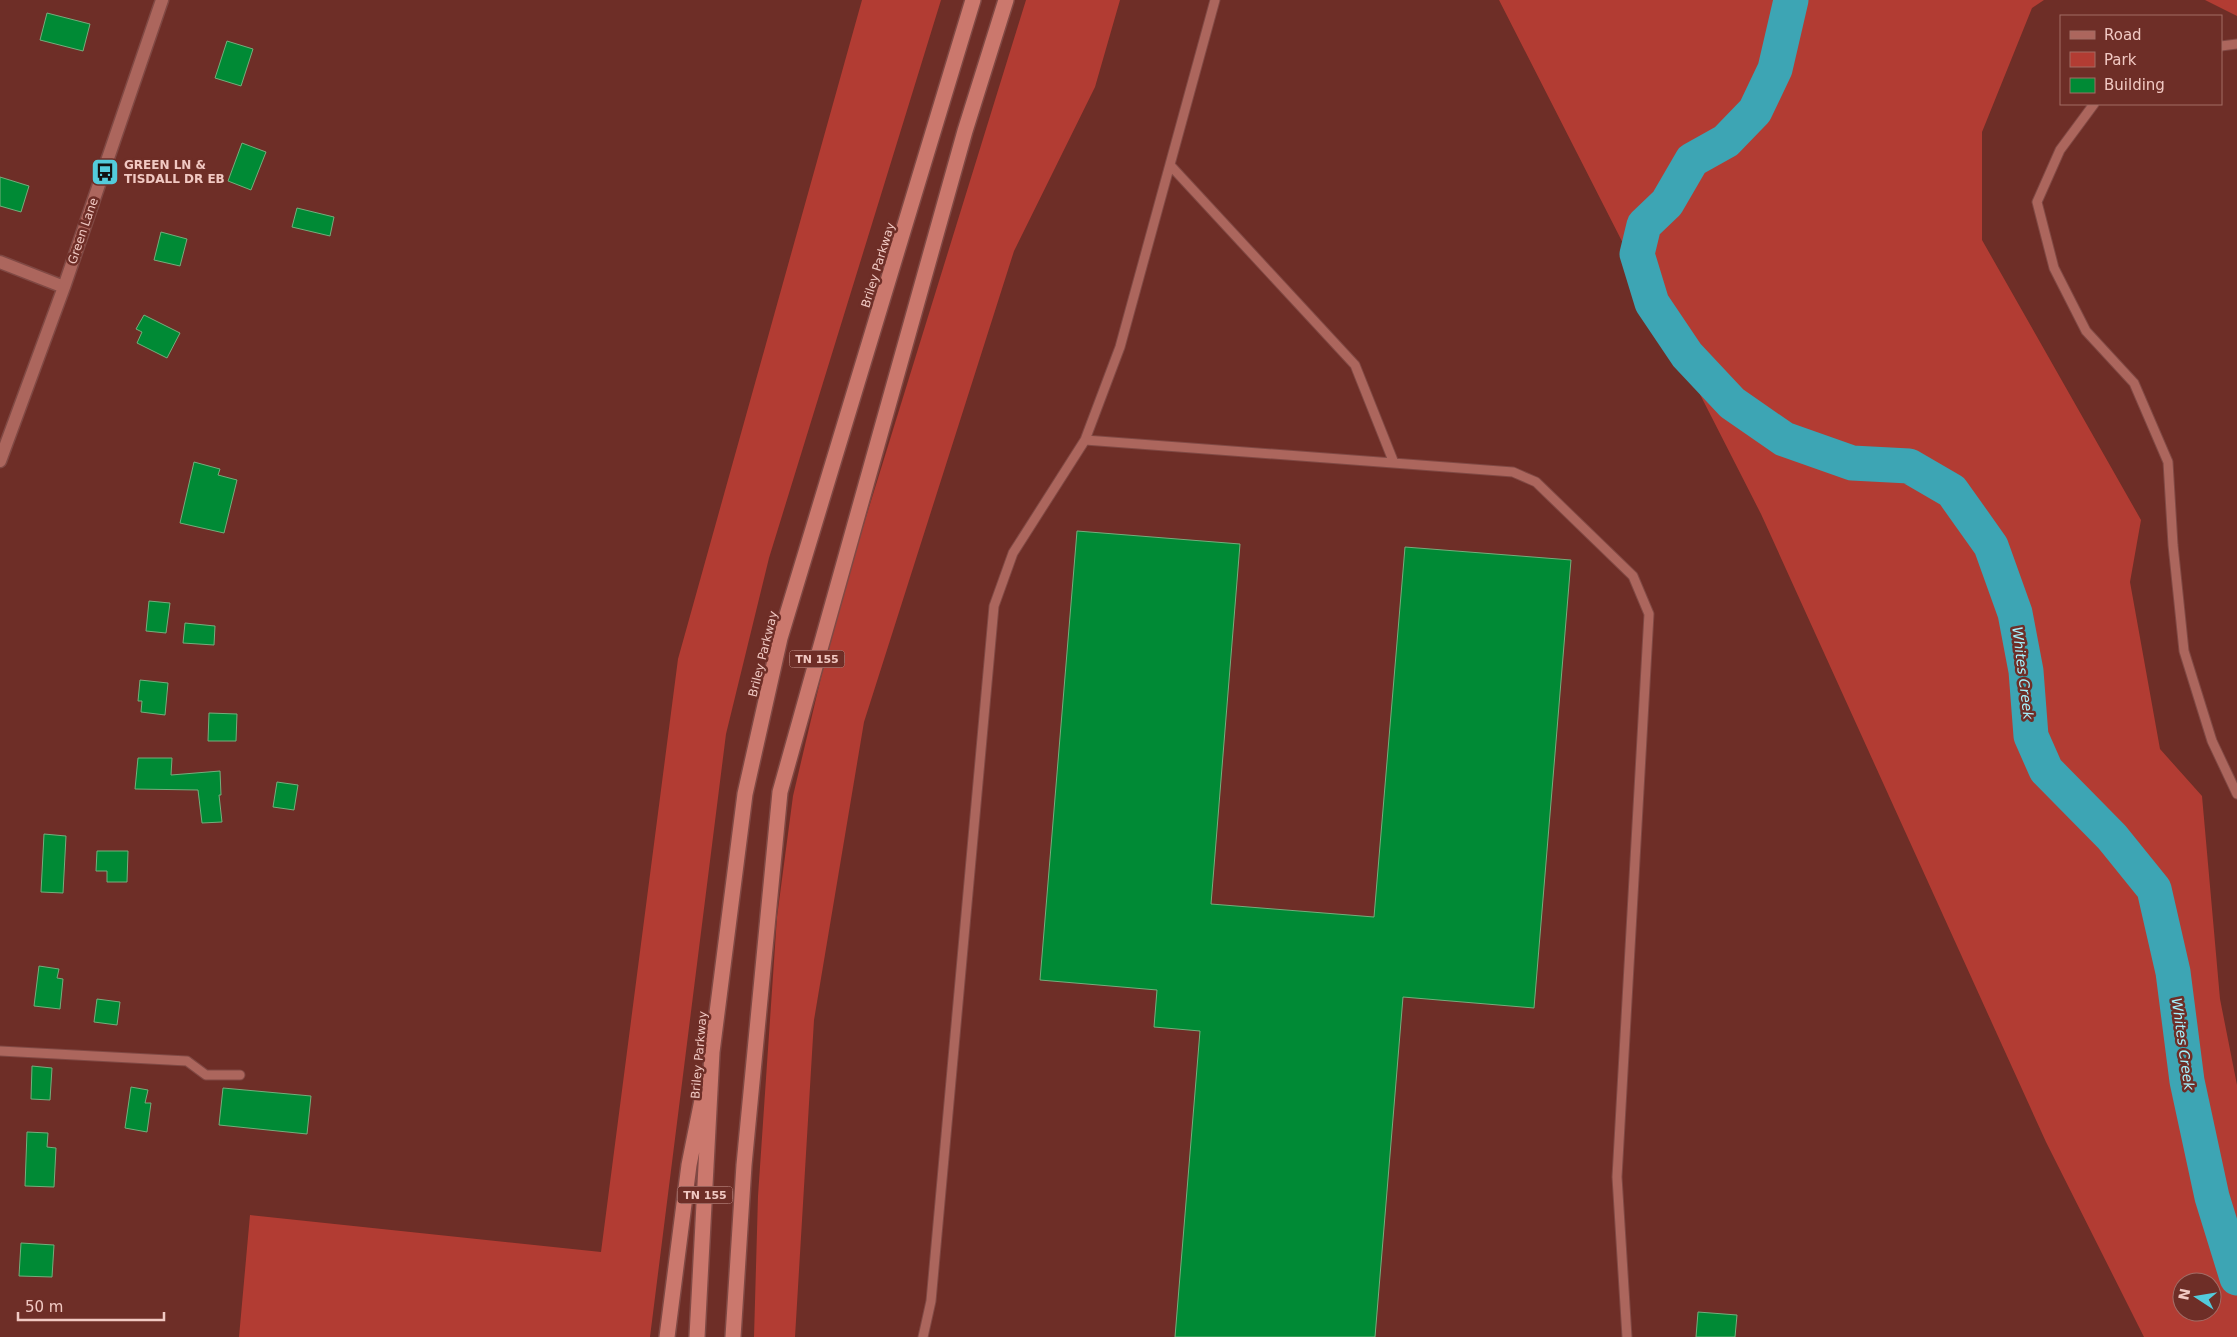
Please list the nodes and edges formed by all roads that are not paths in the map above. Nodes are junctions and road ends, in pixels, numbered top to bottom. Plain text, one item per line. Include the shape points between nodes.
1 (162, 0) edge
2 (973, 0) edge
3 (1006, 0) edge
4 (1215, 0) edge
5 (2237, 44) edge
6 (2222, 46) edge
7 (2093, 105) edge
8 (1170, 165) junction
9 (0, 262) edge
10 (64, 287) junction
11 (1085, 440) junction
12 (0, 460) edge
13 (1394, 464) junction
14 (2237, 794) edge
15 (0, 1051) edge
16 (712, 1052) junction
17 (240, 1075) dead end
18 (667, 1337) edge
19 (697, 1337) edge
20 (733, 1337) edge
21 (923, 1337) edge
22 (1627, 1337) edge

1 - 10 street, Green Lane
2 - 16 highway, Briley Parkway / TN 155 via 780,638 745,794
3 - 20 highway, TN 155 via 965,131 780,792 744,1165
4 - 8 lane
5 - 6 lane
7 - 14 lane via 2060,150 2037,202 2054,268 2086,331 2134,383 2168,462 2184,651 2212,741
8 - 11 lane via 1120,347
8 - 13 lane via 1355,365
9 - 10 street
10 - 12 street, Green Lane
11 - 13 lane
11 - 21 lane via 1013,553 994,606 931,1301
13 - 22 lane via 1513,472 1536,482 1633,576 1649,614 1617,1177
15 - 17 lane via 187,1061 206,1075
16 - 18 highway via 688,1165
16 - 19 highway, Briley Parkway / TN 155

